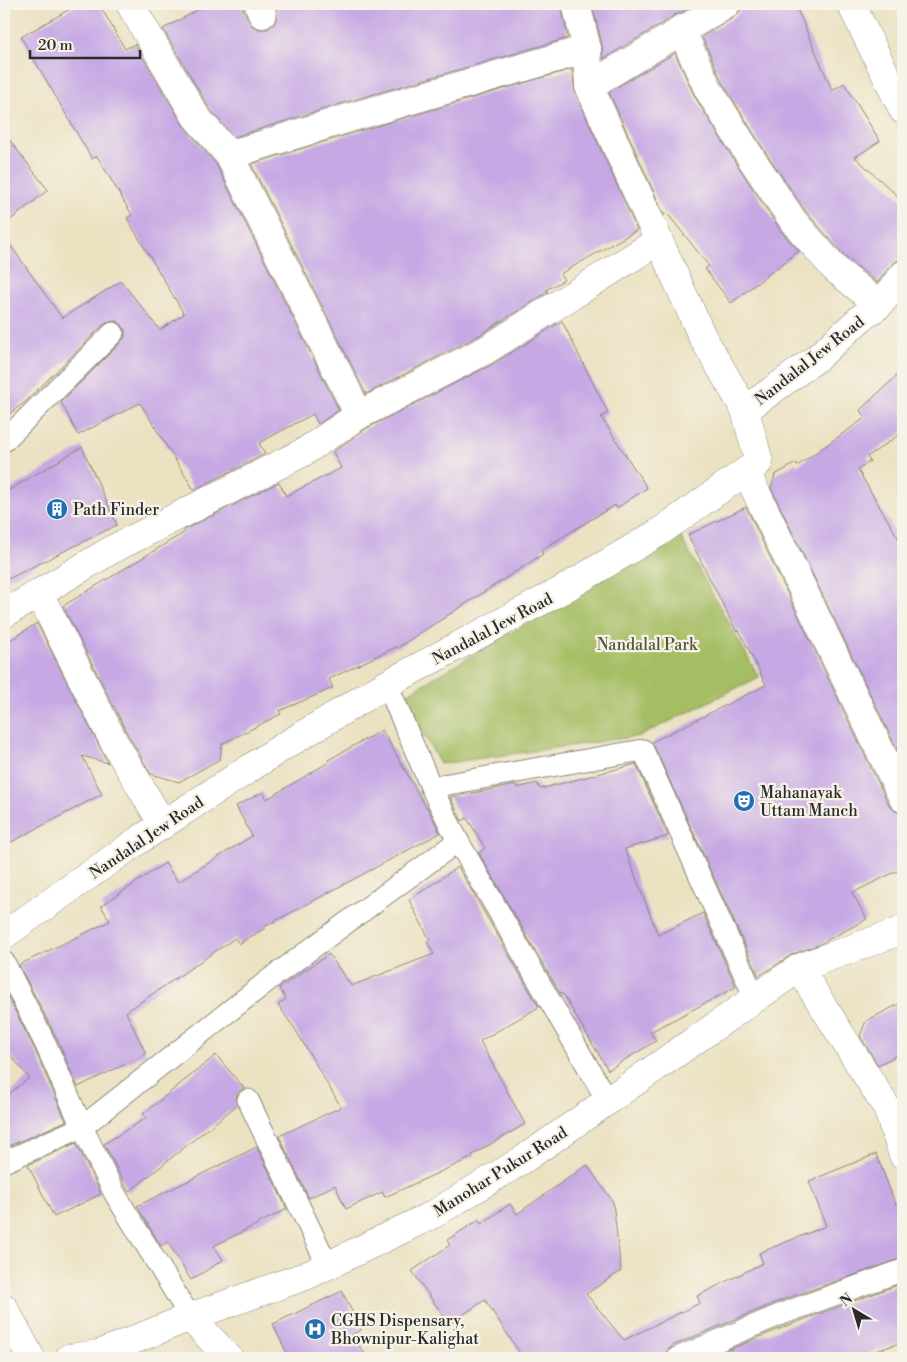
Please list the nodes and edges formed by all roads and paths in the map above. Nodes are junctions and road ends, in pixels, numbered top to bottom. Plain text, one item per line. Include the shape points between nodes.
1 (130, 4) edge
2 (576, 4) edge
3 (726, 4) edge
4 (851, 4) edge
5 (681, 29) junction
6 (586, 49) junction
7 (589, 86) junction
8 (903, 110) edge
9 (228, 155) junction
10 (658, 241) junction
11 (903, 275) edge
12 (879, 305) junction
13 (113, 333) dead end
14 (745, 410) junction
15 (359, 414) junction
16 (4, 441) edge
17 (746, 471) junction
18 (38, 593) junction
19 (6, 608) edge
20 (387, 684) junction
21 (431, 787) junction
22 (903, 798) edge
23 (163, 825) junction
24 (458, 841) junction
25 (903, 931) edge
26 (4, 935) edge
27 (4, 962) edge
28 (800, 968) junction
29 (755, 998) junction
30 (248, 1100) dead end
31 (608, 1102) junction
32 (82, 1127) junction
33 (903, 1155) edge
34 (4, 1162) edge
35 (328, 1266) junction
36 (903, 1270) edge
37 (4, 1308) edge
38 (190, 1318) junction
39 (32, 1358) edge
40 (69, 1358) edge
41 (229, 1358) edge
42 (677, 1358) edge

1 - 9 street via 196,117
2 - 6 street
3 - 5 street
4 - 8 street
5 - 7 street
5 - 12 street via 708,89 794,222 835,269
6 - 7 street
6 - 9 street
7 - 10 street
9 - 15 street
10 - 14 street via 702,336
10 - 15 street via 486,350
11 - 12 street, Nandalal Jew Road
12 - 14 street, Nandalal Jew Road via 817,358
13 - 16 lane
14 - 17 street, Nandalal Jew Road via 759,462
15 - 18 street via 304,452 113,549
17 - 20 street, Nandalal Jew Road via 658,533 578,581
17 - 22 street
18 - 19 street
18 - 23 street via 114,742
20 - 21 lane
20 - 23 street, Nandalal Jew Road
21 - 24 lane
21 - 29 lane via 643,750
23 - 26 street, Nandalal Jew Road
24 - 31 lane
24 - 32 lane via 270,980
25 - 28 street, Manohar Pukur Road
27 - 32 lane
28 - 29 street, Manohar Pukur Road
28 - 33 street via 887,1108
29 - 31 street, Manohar Pukur Road
30 - 35 lane
31 - 35 street, Manohar Pukur Road via 434,1214
32 - 34 lane
32 - 38 lane via 115,1194
35 - 38 street, Manohar Pukur Road
36 - 42 lane via 784,1313
37 - 39 street
38 - 40 street, Manohar Pukur Road via 99,1354
38 - 41 street

